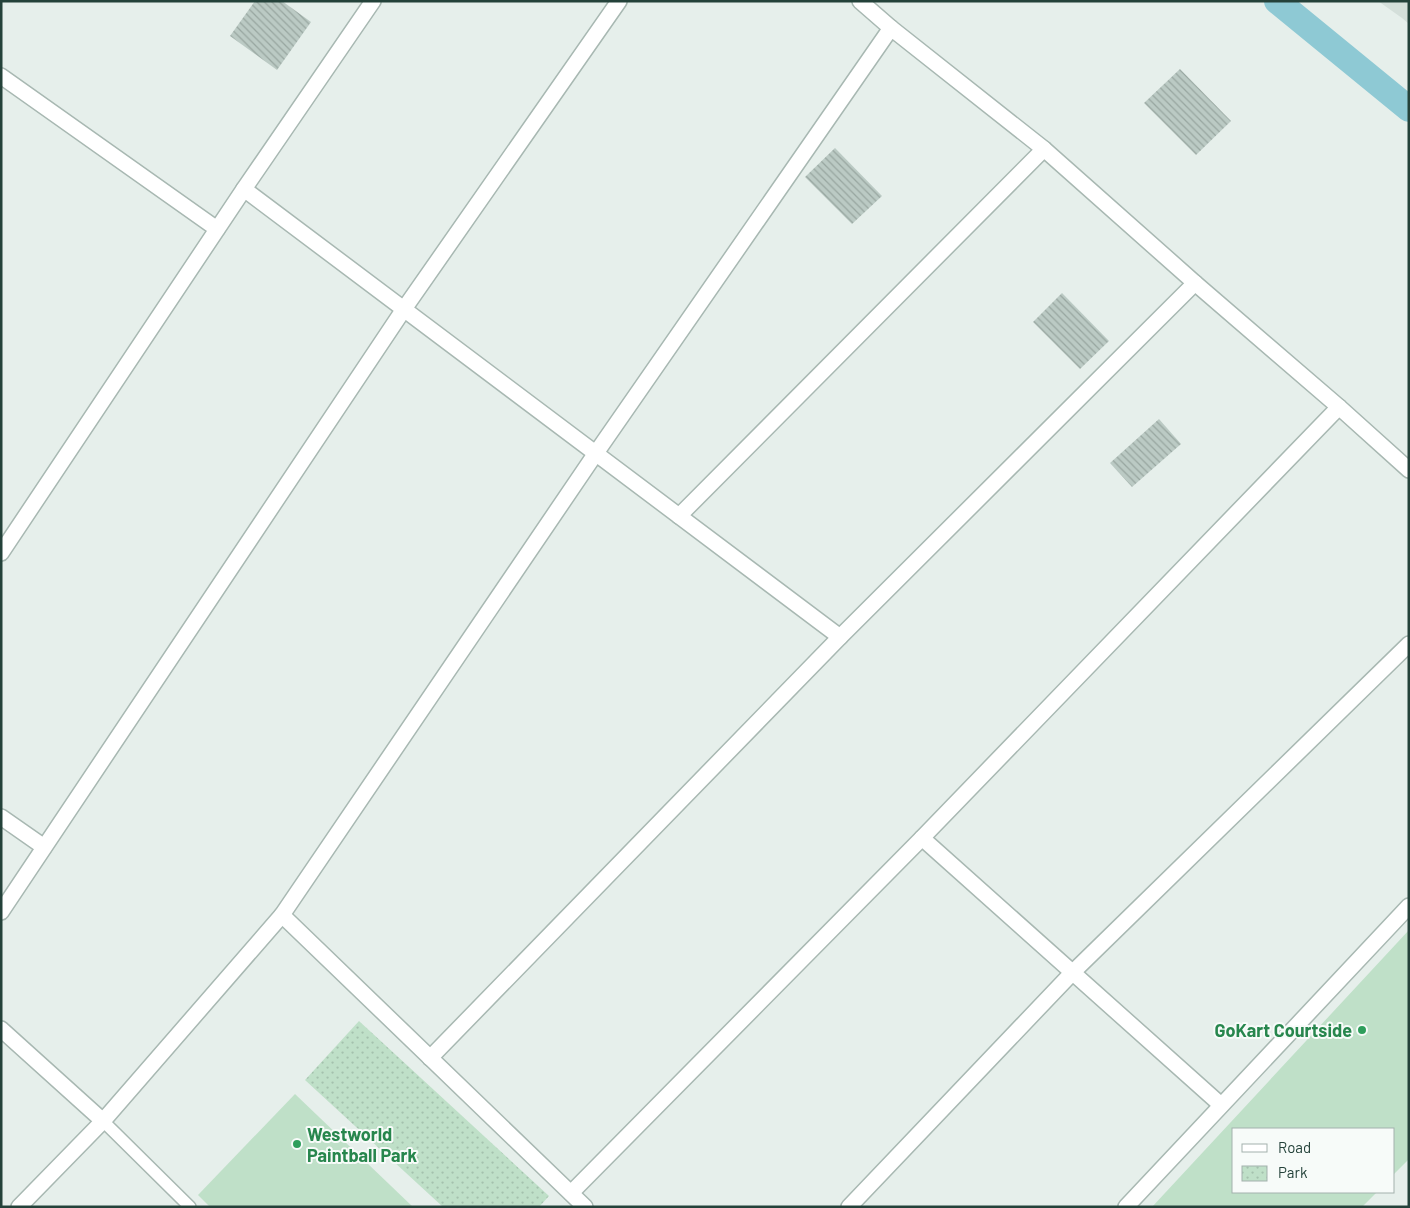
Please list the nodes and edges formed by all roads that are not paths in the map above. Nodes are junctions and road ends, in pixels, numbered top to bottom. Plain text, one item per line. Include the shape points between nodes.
1 (373, 1) edge
2 (619, 1) edge
3 (860, 1) edge
4 (891, 28) junction
5 (1, 76) edge
6 (1044, 149) junction
7 (244, 189) junction
8 (217, 229) junction
9 (1195, 283) junction
10 (404, 309) junction
11 (1339, 408) junction
12 (596, 454) junction
13 (1409, 470) edge
14 (679, 516) junction
15 (1, 553) edge
16 (840, 637) junction
17 (1409, 644) edge
18 (1, 817) edge
19 (922, 838) junction
20 (44, 846) junction
21 (1409, 906) edge
22 (1, 912) edge
23 (282, 914) junction
24 (1072, 973) junction
25 (1, 1029) edge
26 (430, 1058) junction
27 (1221, 1105) junction
28 (103, 1121) junction
29 (571, 1193) junction
30 (19, 1207) edge
31 (190, 1207) edge
32 (585, 1207) edge
33 (849, 1207) edge
34 (1126, 1207) edge

1 - 7 street
2 - 10 street
3 - 4 street
4 - 6 street
4 - 12 street
5 - 8 street
6 - 9 street
6 - 14 street
7 - 8 street
7 - 10 street
8 - 15 street
9 - 11 street
9 - 16 street
10 - 12 street
10 - 20 street
11 - 13 street
11 - 19 street
12 - 14 street
12 - 23 street
14 - 16 street
16 - 26 street
17 - 24 street
18 - 20 street
19 - 24 street
19 - 29 street
20 - 22 street
21 - 27 street
23 - 26 street
23 - 28 street
24 - 27 street
24 - 33 street
25 - 28 street
26 - 29 street
27 - 34 street
28 - 30 street
28 - 31 lane
29 - 32 street

